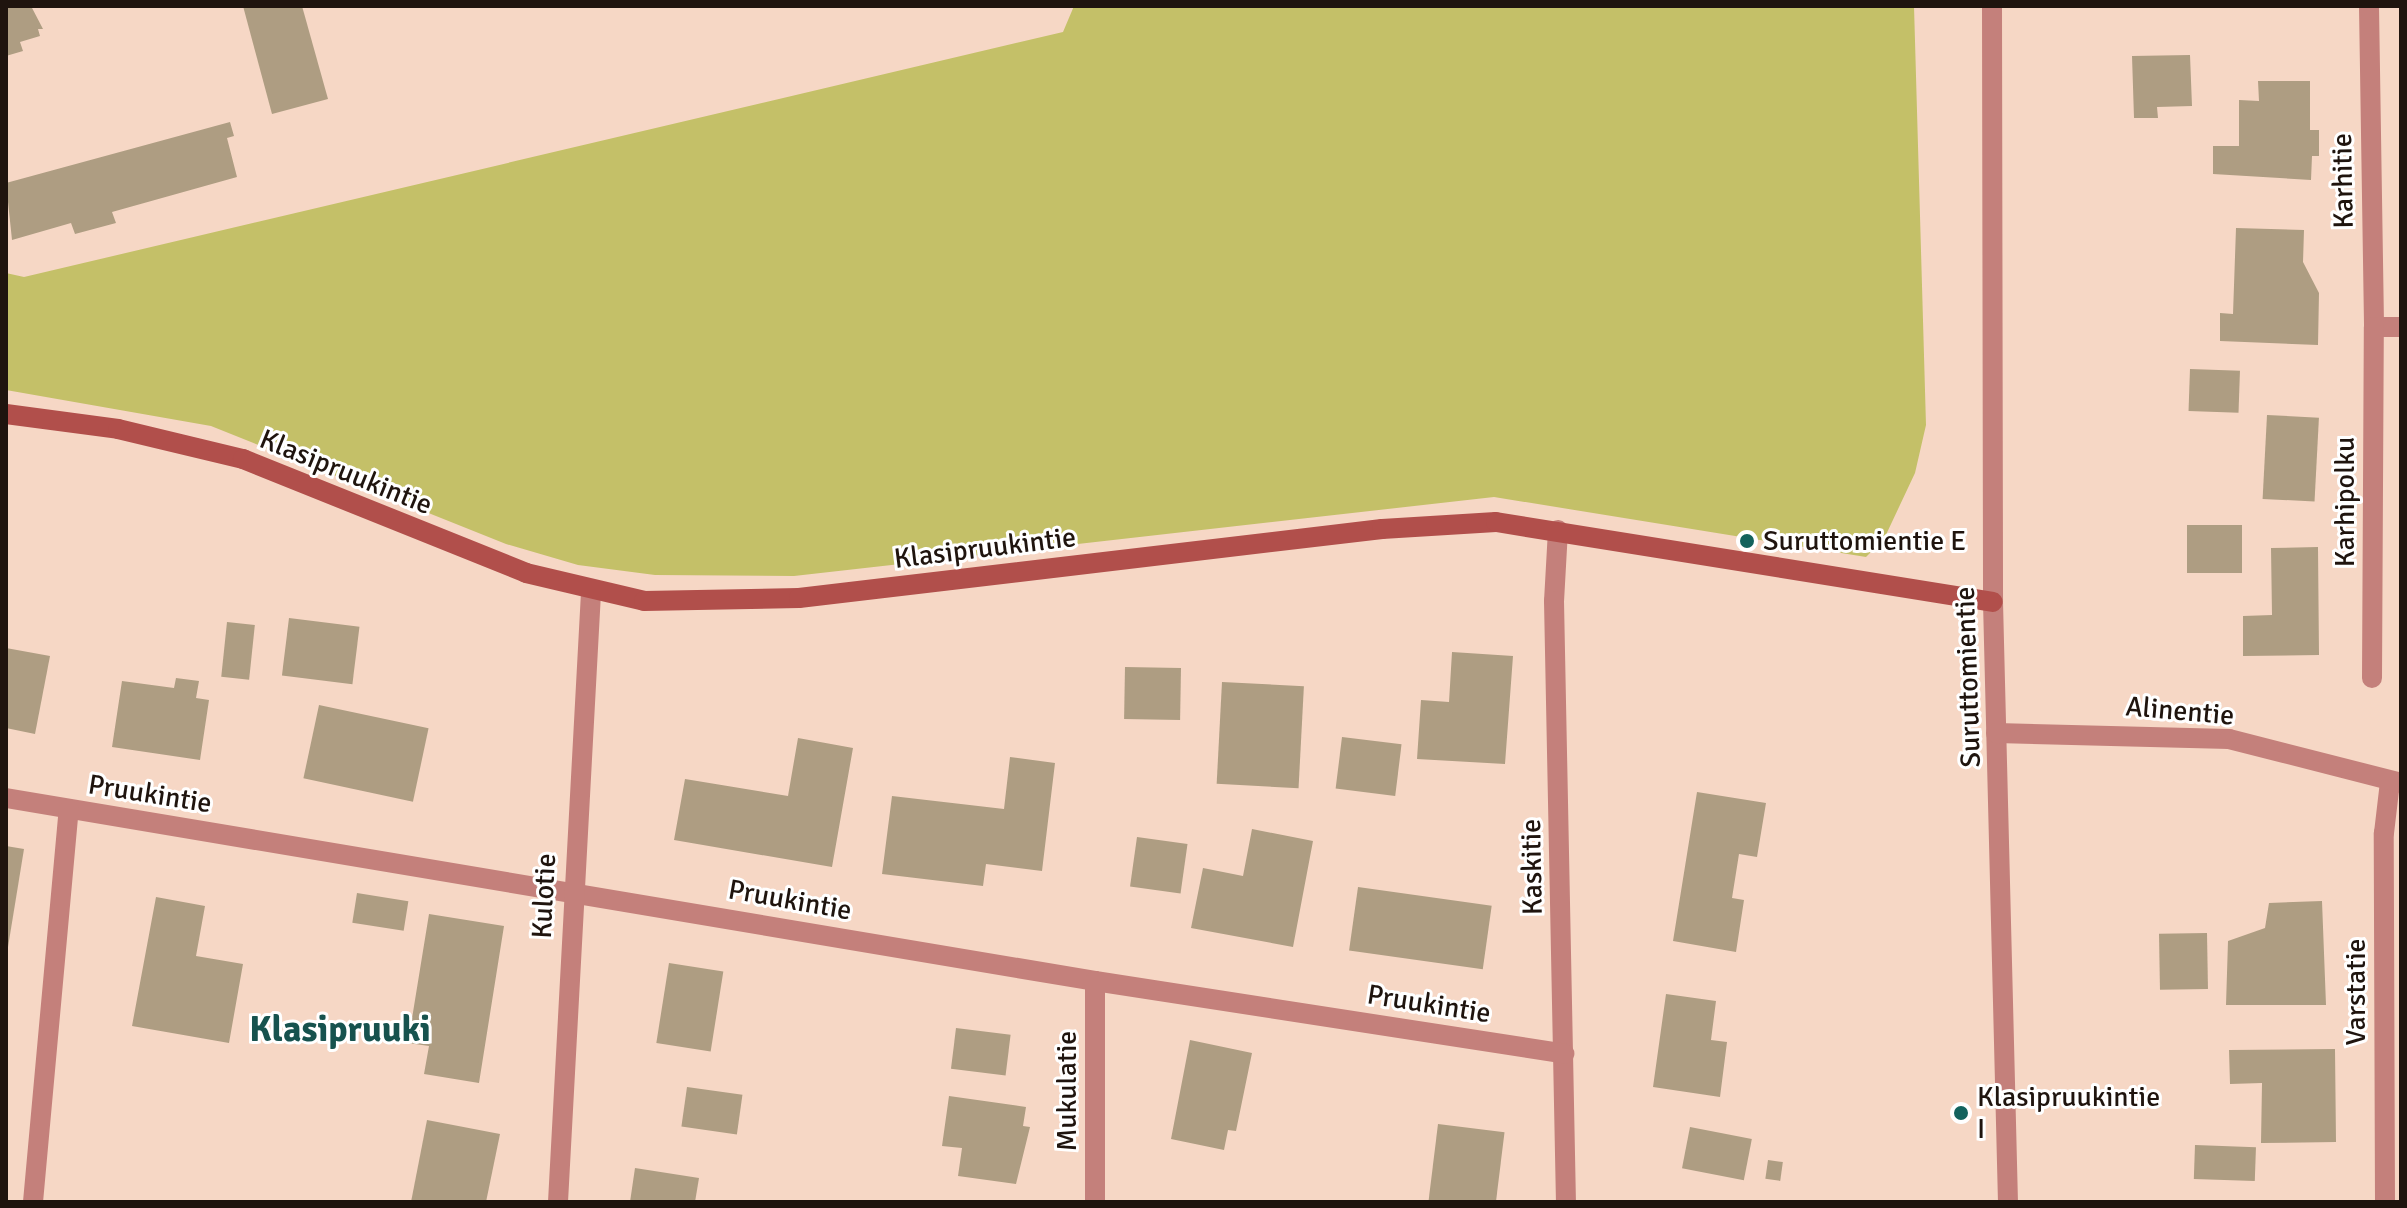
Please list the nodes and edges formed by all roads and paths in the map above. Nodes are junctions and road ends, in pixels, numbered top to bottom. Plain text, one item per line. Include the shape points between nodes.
1 (1992, 6) edge
2 (2369, 6) edge
3 (2374, 327) junction
4 (2401, 327) edge
5 (6, 414) edge
6 (1558, 530) junction
7 (591, 593) junction
8 (1993, 602) junction
9 (2372, 678) dead end
10 (1996, 733) junction
11 (2395, 783) edge
12 (6, 798) edge
13 (69, 810) junction
14 (572, 891) junction
15 (1095, 981) junction
16 (1564, 1054) junction
17 (33, 1202) edge
18 (558, 1202) edge
19 (1095, 1202) edge
20 (1566, 1202) edge
21 (2008, 1202) edge
22 (2385, 1202) edge

1 - 8 street, Suruttomientie
2 - 3 street, Karhitie
3 - 4 street
3 - 9 street, Karhipolku
5 - 7 main road, Klasipruukintie via 118,429 243,459 444,543
6 - 7 main road, Klasipruukintie via 1496,522 1438,524 737,603 644,601
6 - 8 main road, Klasipruukintie
6 - 16 street, Kaskitie via 1554,601
7 - 14 street, Kulotie
8 - 10 street, Suruttomientie
10 - 11 street, Alinentie via 2229,739
10 - 21 street, Suruttomientie
11 - 22 street, Varstatie via 2384,833
12 - 13 street, Pruukintie
13 - 14 street, Pruukintie
13 - 17 street
14 - 15 street, Pruukintie
14 - 18 street, Kulotie
15 - 16 street, Pruukintie
15 - 19 street, Mukulatie
16 - 20 street, Kaskitie

